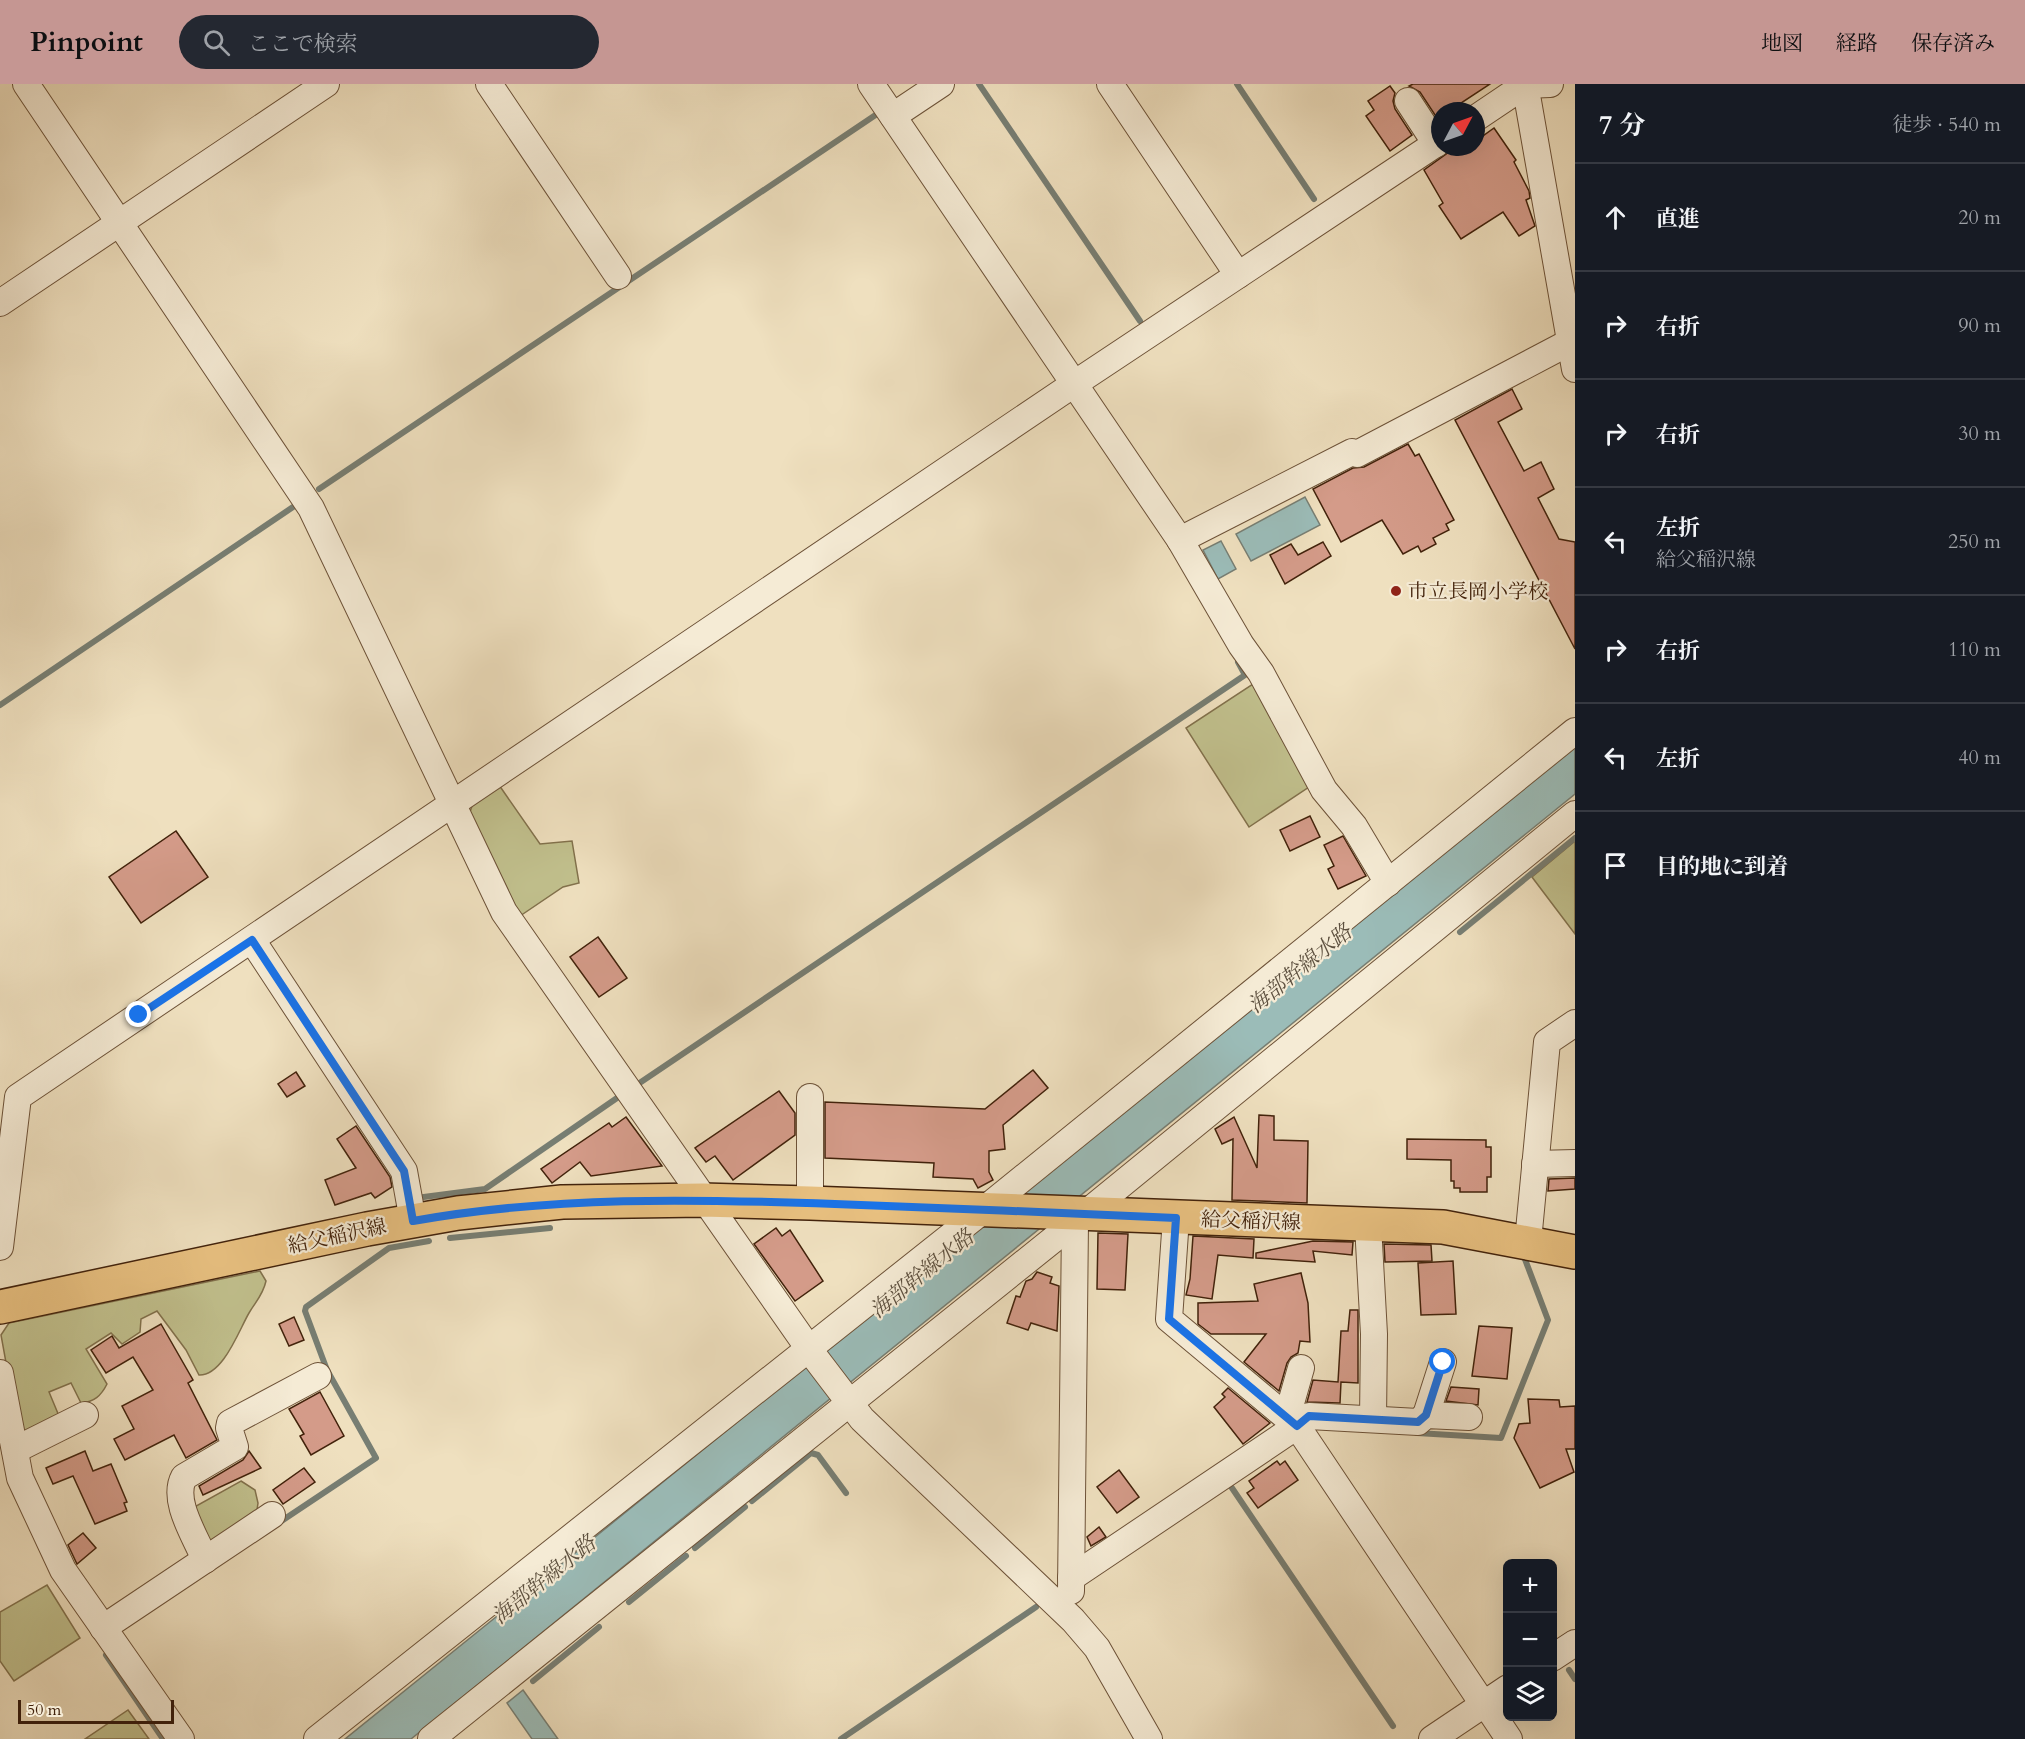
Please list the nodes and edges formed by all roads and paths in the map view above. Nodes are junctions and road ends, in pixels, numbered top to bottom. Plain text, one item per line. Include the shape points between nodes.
1 (26, 84) edge
2 (326, 84) edge
3 (489, 84) edge
4 (871, 84) edge
5 (940, 84) edge
6 (1110, 84) edge
7 (1550, 84) edge
8 (1525, 85) edge
9 (1408, 101) dead end
10 (1485, 112) edge
11 (892, 116) junction
12 (1431, 133) edge
13 (1431, 148) edge
14 (119, 223) junction
15 (1238, 275) junction
16 (618, 276) dead end
17 (0, 303) edge
18 (1570, 342) junction
19 (1575, 369) edge
20 (1074, 384) junction
21 (1180, 540) junction
22 (1575, 731) edge
23 (453, 805) junction
24 (1575, 814) edge
25 (1388, 883) junction
26 (252, 940) junction
27 (1575, 1023) edge
28 (810, 1097) dead end
29 (1575, 1163) edge
30 (1535, 1164) junction
31 (703, 1200) junction
32 (810, 1203) junction
33 (991, 1208) junction
34 (1076, 1216) junction
35 (1176, 1218) junction
36 (413, 1221) junction
37 (1368, 1225) junction
38 (1528, 1241) junction
39 (0, 1246) edge
40 (1575, 1252) edge
41 (0, 1307) edge
42 (811, 1353) junction
43 (1443, 1362) dead end
44 (1301, 1368) dead end
45 (0, 1373) edge
46 (318, 1376) dead end
47 (847, 1399) junction
48 (85, 1415) dead end
49 (1469, 1417) dead end
50 (1372, 1419) junction
51 (1422, 1419) junction
52 (1292, 1421) junction
53 (15, 1450) junction
54 (272, 1515) dead end
55 (205, 1560) junction
56 (1071, 1578) junction
57 (1073, 1620) junction
58 (103, 1628) junction
59 (1575, 1643) edge
60 (1557, 1655) edge
61 (1503, 1691) edge
62 (1484, 1703) junction
63 (181, 1739) edge
64 (317, 1739) edge
65 (431, 1739) edge
66 (1149, 1739) edge
67 (1432, 1739) edge
68 (1509, 1739) edge

1 - 14 street
2 - 14 street
3 - 16 street
4 - 11 street
5 - 11 street
6 - 15 street
7 - 8 street
8 - 10 street
8 - 18 street
9 - 12 street
11 - 20 street
13 - 15 street
14 - 17 street
14 - 23 street via 311,508
15 - 20 street
18 - 19 street
18 - 21 street via 1357,454 1352,452
20 - 21 street
20 - 23 street
21 - 25 street via 1241,645 1262,673 1324,790 1354,826
22 - 25 street
23 - 26 street
23 - 31 street via 504,912
24 - 34 street
25 - 33 street
26 - 36 street via 404,1171
26 - 39 street via 18,1097
27 - 30 street via 1547,1042
28 - 32 street
29 - 30 street
30 - 38 street
31 - 32 main road, 給父稲沢線
31 - 36 main road, 給父稲沢線 via 562,1202
31 - 42 street
32 - 33 main road, 給父稲沢線
33 - 34 main road, 給父稲沢線
33 - 42 street
34 - 35 main road, 給父稲沢線
34 - 47 street
34 - 56 street
35 - 37 main road, 給父稲沢線
35 - 52 street via 1169,1319
36 - 41 main road, 給父稲沢線
37 - 38 main road, 給父稲沢線 via 1443,1227
37 - 50 street via 1374,1334
38 - 40 main road, 給父稲沢線
42 - 47 street
42 - 64 street
43 - 51 street
44 - 52 street
45 - 53 street
46 - 55 street via 230,1423 235,1448 184,1477 179,1486 180,1498
47 - 57 street via 862,1419
47 - 65 street
48 - 53 street
49 - 51 street
50 - 51 street
50 - 52 street via 1309,1416
52 - 56 street
52 - 62 street
53 - 58 street via 20,1478 63,1570
54 - 55 street
55 - 58 street
56 - 57 street
57 - 66 street via 1098,1648
58 - 63 street
59 - 60 street
61 - 62 street
62 - 67 street
62 - 68 street

